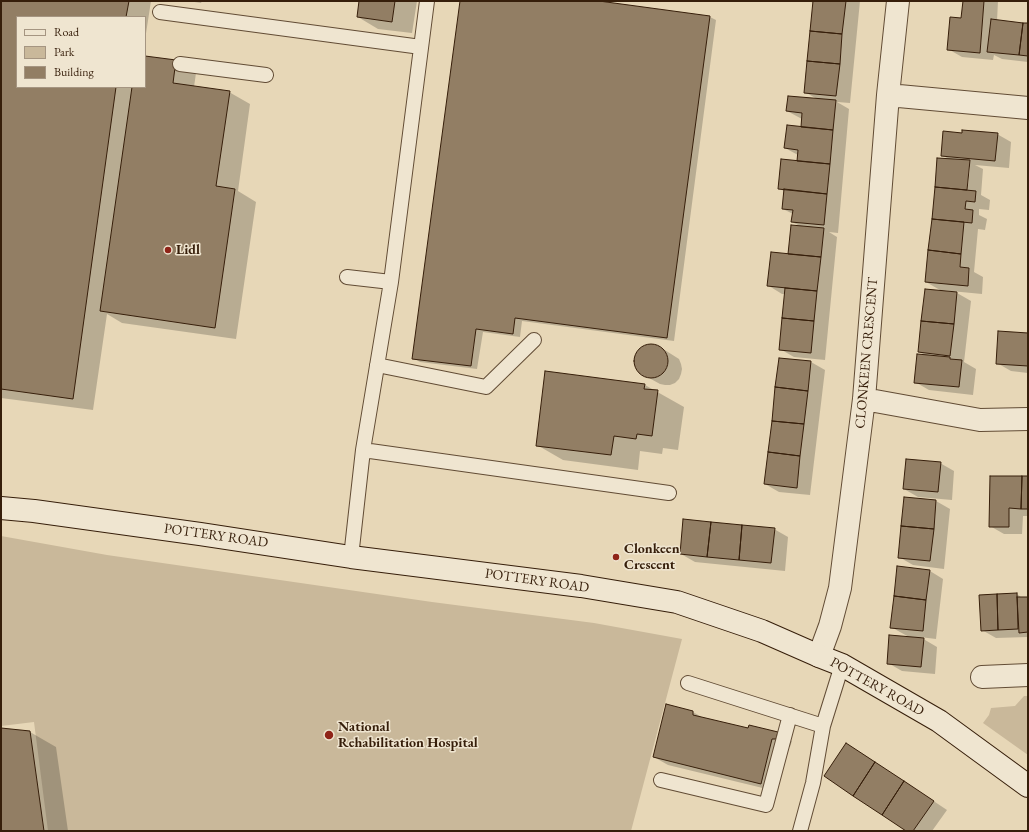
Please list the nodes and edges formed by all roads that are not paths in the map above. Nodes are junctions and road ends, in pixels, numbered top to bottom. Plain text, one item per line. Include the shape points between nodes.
1 (427, 1) edge
2 (898, 1) edge
3 (160, 12) dead end
4 (422, 47) junction
5 (180, 64) dead end
6 (266, 75) dead end
7 (888, 95) junction
8 (1028, 108) edge
9 (346, 277) dead end
10 (390, 282) junction
11 (534, 340) dead end
12 (377, 365) junction
13 (864, 399) junction
14 (1028, 419) edge
15 (363, 450) junction
16 (669, 493) dead end
17 (1, 508) edge
18 (351, 556) junction
19 (819, 656) junction
20 (842, 665) junction
21 (1028, 676) edge
22 (982, 677) dead end
23 (688, 683) dead end
24 (790, 715) junction
25 (822, 726) junction
26 (661, 780) dead end
27 (1028, 786) edge
28 (800, 831) edge

1 - 4 lane
2 - 7 street, CLONKEEN CRESCENT
3 - 4 lane
4 - 10 lane
5 - 6 lane
7 - 8 street
7 - 13 street, CLONKEEN CRESCENT
9 - 10 lane
10 - 12 lane
11 - 12 lane via 486,387
12 - 15 lane
13 - 14 street via 980,420
13 - 19 street, CLONKEEN CRESCENT via 840,588
15 - 16 lane
15 - 18 lane
17 - 18 street, POTTERY ROAD
18 - 19 street, POTTERY ROAD via 581,586 677,602 762,630
19 - 20 street, POTTERY ROAD
20 - 25 lane
20 - 27 street, POTTERY ROAD via 939,721
21 - 22 street
23 - 24 lane
24 - 25 lane
24 - 26 lane via 766,805
25 - 28 lane via 813,783

